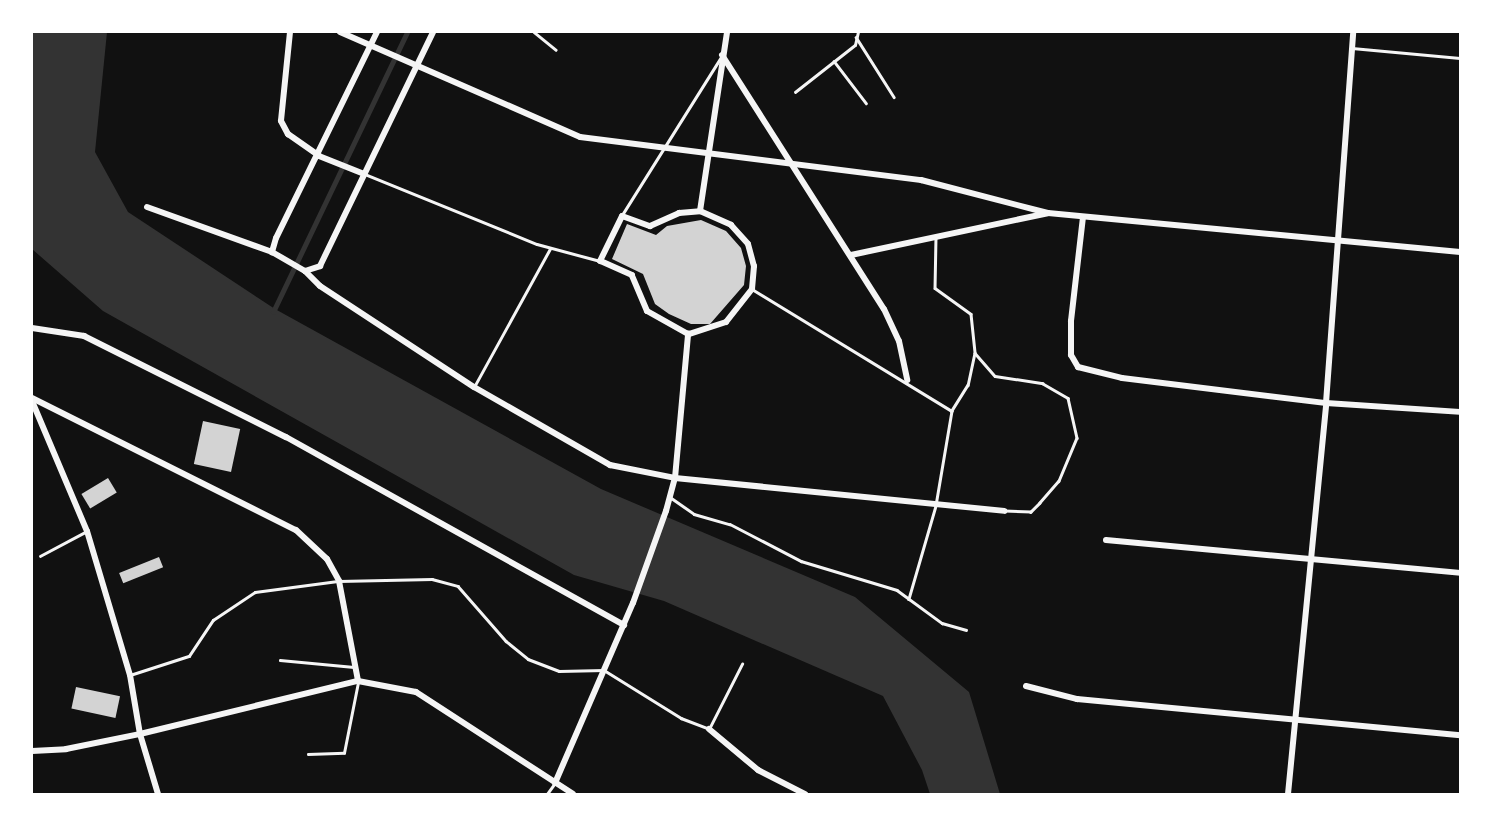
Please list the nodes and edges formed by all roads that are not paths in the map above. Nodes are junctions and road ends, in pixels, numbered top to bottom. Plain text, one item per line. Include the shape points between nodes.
1 (290, 32) edge
2 (340, 32) edge
3 (377, 32) edge
4 (433, 32) edge
5 (534, 32) edge
6 (727, 32) edge
7 (858, 32) edge
8 (936, 32) edge
9 (1353, 32) edge
10 (943, 33) edge
11 (856, 37) junction
12 (371, 46) junction
13 (1352, 48) junction
14 (556, 50) dead end
15 (722, 55) junction
16 (1461, 58) edge
17 (834, 61) junction
18 (416, 64) junction
19 (794, 92) dead end
20 (894, 97) dead end
21 (866, 103) dead end
22 (662, 147) junction
23 (707, 152) junction
24 (319, 156) junction
25 (792, 161) junction
26 (364, 174) junction
27 (148, 207) dead end
28 (700, 211) junction
29 (1048, 213) junction
30 (622, 216) junction
31 (1083, 217) junction
32 (936, 237) junction
33 (1338, 243) junction
34 (551, 249) junction
35 (272, 252) junction
36 (1461, 252) edge
37 (851, 255) junction
38 (600, 261) junction
39 (305, 271) junction
40 (752, 289) junction
41 (32, 328) edge
42 (688, 334) junction
43 (975, 353) junction
44 (907, 380) junction
45 (474, 387) junction
46 (32, 400) edge
47 (1326, 403) junction
48 (952, 411) junction
49 (1461, 412) edge
50 (675, 478) junction
51 (670, 497) junction
52 (936, 506) junction
53 (1004, 511) joint
54 (87, 531) junction
55 (1106, 540) dead end
56 (40, 556) dead end
57 (1311, 560) junction
58 (1461, 573) edge
59 (340, 580) junction
60 (909, 599) junction
61 (624, 625) junction
62 (966, 630) dead end
63 (281, 660) dead end
64 (742, 664) dead end
65 (355, 667) junction
66 (604, 670) junction
67 (131, 674) junction
68 (358, 681) junction
69 (1027, 686) dead end
70 (1297, 723) junction
71 (709, 729) junction
72 (140, 734) junction
73 (1461, 735) edge
74 (32, 751) edge
75 (308, 754) dead end
76 (555, 783) junction
77 (158, 794) edge
78 (547, 794) edge
79 (573, 794) edge
80 (805, 794) edge
81 (1287, 794) edge

1 - 24 street via 281,121 288,134
2 - 12 street
3 - 12 street
4 - 18 street
5 - 14 lane
6 - 15 street
7 - 11 lane
8 - 10 lane
9 - 13 street
11 - 17 lane via 855,45
11 - 20 lane
12 - 18 street
12 - 24 street
13 - 16 lane
13 - 33 street
15 - 22 lane
15 - 23 street
15 - 25 street
17 - 19 lane
17 - 21 lane
18 - 22 street via 580,137
18 - 26 street
22 - 23 street
22 - 30 lane
23 - 25 street
23 - 28 street
24 - 26 street
24 - 35 street
25 - 29 street via 958,186
25 - 37 street
26 - 34 lane
26 - 39 street via 320,266
27 - 35 street
28 - 30 street via 679,213 650,226
28 - 40 street via 731,225 748,244 754,266
29 - 31 street
29 - 32 street
30 - 38 street
31 - 33 street
31 - 47 street via 1071,321 1071,355 1078,367 1122,378
32 - 37 street
32 - 43 lane via 935,288 971,314
33 - 36 street
33 - 47 street
34 - 38 lane
34 - 45 lane
35 - 39 street
37 - 44 street via 899,341
38 - 42 street via 632,275 647,311
39 - 45 street
40 - 42 street via 726,321
40 - 44 lane
41 - 61 street via 84,336 286,437
42 - 50 street
43 - 48 lane via 968,385
43 - 53 lane via 995,376 1042,383 1068,398 1077,438 1059,481 1040,503 1031,512
44 - 48 lane
45 - 50 street via 610,465
46 - 54 street
46 - 59 street via 296,530 327,559
47 - 49 street
47 - 57 street
48 - 52 lane
50 - 51 street
50 - 52 street
51 - 60 lane via 694,514 730,524 769,548 897,590
51 - 61 street
52 - 53 street
52 - 60 lane
54 - 56 lane
54 - 67 street
55 - 57 street
57 - 58 street
57 - 70 street
59 - 65 street
59 - 66 lane via 432,579 458,586 506,642 528,659 559,671
59 - 67 lane via 255,592 212,620 189,656
60 - 62 lane via 942,623
61 - 66 street
63 - 65 lane
64 - 71 lane
65 - 68 street
66 - 71 lane via 681,718
66 - 76 street
67 - 72 street
68 - 72 street
68 - 75 lane via 344,753
68 - 76 street via 416,692
69 - 70 street via 1077,699
70 - 73 street
70 - 81 street
71 - 80 street via 758,770
72 - 74 street
72 - 77 street
76 - 78 lane
76 - 79 street

